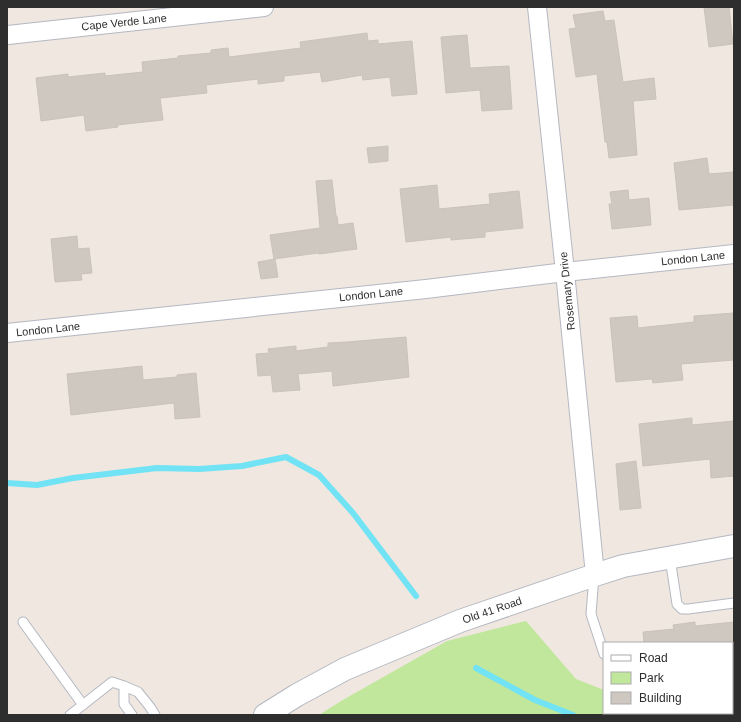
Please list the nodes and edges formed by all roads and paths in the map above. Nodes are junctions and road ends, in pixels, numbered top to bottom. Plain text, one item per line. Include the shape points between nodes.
1 (264, 7) edge
2 (537, 7) edge
3 (8, 35) edge
4 (734, 254) edge
5 (565, 272) junction
6 (7, 333) edge
7 (734, 546) edge
8 (670, 558) junction
9 (595, 575) junction
10 (734, 603) edge
11 (23, 622) dead end
12 (603, 651) edge
13 (124, 686) junction
14 (83, 705) junction
15 (70, 715) edge
16 (132, 715) edge
17 (155, 715) edge
18 (265, 715) edge

1 - 3 street, Cape Verde Lane
2 - 5 street, Rosemary Drive
4 - 5 street, London Lane
5 - 6 street, London Lane
5 - 9 street, Rosemary Drive
7 - 8 street, Old 41 Road
8 - 9 street, Old 41 Road via 623,566
8 - 10 lane via 677,604 682,609
9 - 12 lane via 591,614
9 - 18 street, Old 41 Road via 460,620 345,669
11 - 14 lane
13 - 14 lane via 112,682
13 - 16 lane via 124,704
13 - 17 lane via 138,692
14 - 15 lane

